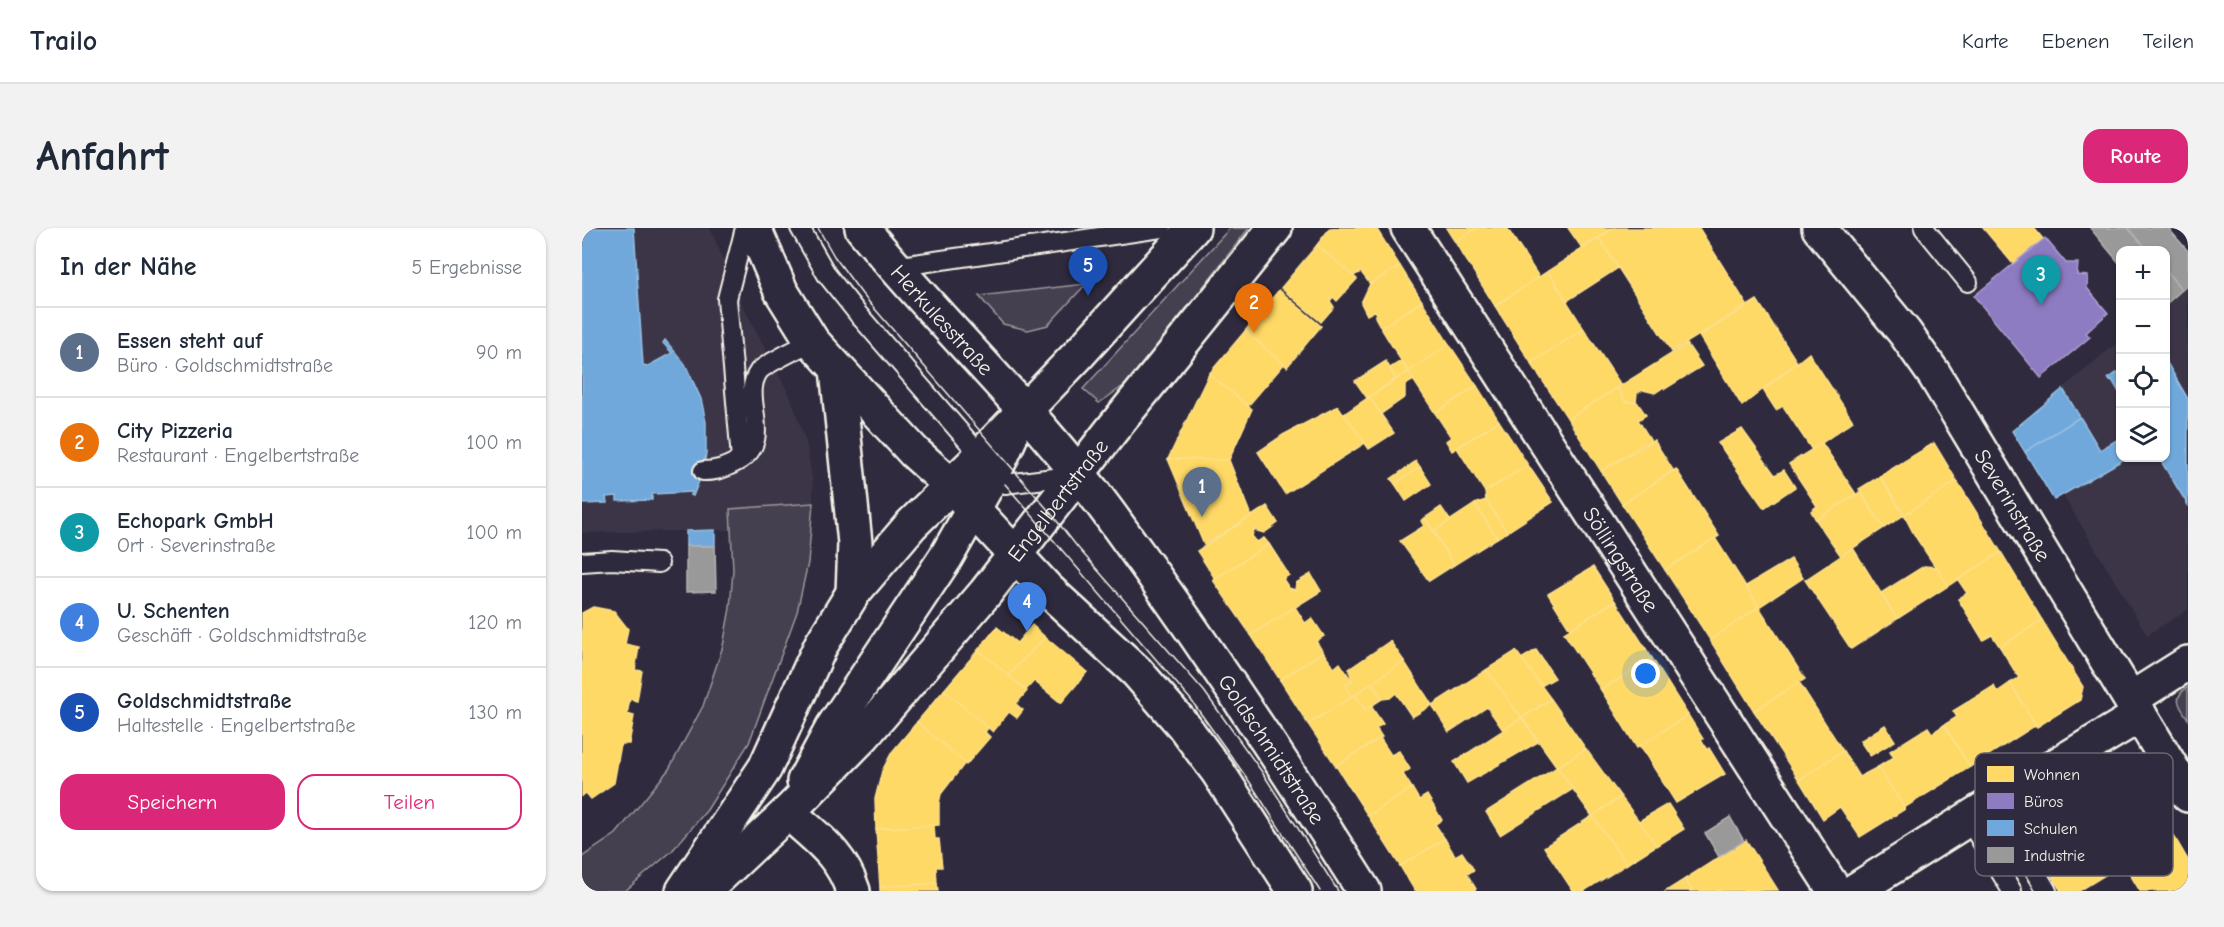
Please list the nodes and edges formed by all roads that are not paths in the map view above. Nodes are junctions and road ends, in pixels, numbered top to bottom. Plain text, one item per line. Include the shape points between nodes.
1 (745, 228) edge
2 (754, 228) edge
3 (800, 228) edge
4 (862, 228) edge
5 (1161, 228) edge
6 (1193, 228) edge
7 (1275, 228) edge
8 (1408, 228) edge
9 (1924, 228) edge
10 (1823, 229) edge
11 (894, 267) junction
12 (1968, 282) dead end
13 (812, 341) junction
14 (837, 369) junction
15 (1024, 411) junction
16 (741, 459) junction
17 (987, 465) junction
18 (703, 471) dead end
19 (1078, 475) junction
20 (951, 486) junction
21 (974, 509) junction
22 (1016, 555) junction
23 (582, 562) edge
24 (658, 563) dead end
25 (854, 593) junction
26 (2188, 663) edge
27 (2135, 707) junction
28 (2067, 753) edge
29 (2163, 753) edge
30 (2173, 770) edge
31 (2188, 795) edge
32 (788, 812) junction
33 (1975, 815) edge
34 (1968, 819) junction
35 (1975, 830) edge
36 (2003, 876) edge
37 (2038, 876) edge
38 (682, 891) edge
39 (704, 891) edge
40 (853, 891) edge
41 (1295, 891) edge
42 (1364, 891) edge
43 (1835, 891) edge
44 (1854, 891) edge
45 (2012, 891) edge
46 (2047, 891) edge

1 - 16 lane via 727,299
2 - 13 street via 781,291
3 - 17 lane via 839,291
4 - 11 street, Herkulesstraße
5 - 11 lane
6 - 15 street
7 - 19 street, Engelbertstraße
8 - 43 street, Söllingstraße
9 - 12 lane
10 - 27 street, Severinstraße via 1934,374
11 - 15 street, Herkulesstraße
13 - 14 street
13 - 16 lane via 760,370 753,386 753,447
14 - 20 street
14 - 25 street via 855,543
15 - 17 street
15 - 19 street, Goldschmidtstraße
16 - 18 lane via 719,471
17 - 19 lane via 1005,484
17 - 20 street
17 - 21 street
19 - 22 street, Engelbertstraße
19 - 42 street, Goldschmidtstraße via 1235,693
20 - 21 street
20 - 25 street via 911,525
21 - 22 street
21 - 32 street via 833,727
22 - 32 street, Engelbertstraße via 863,736
22 - 41 street via 1137,672 1183,725
23 - 24 lane
25 - 38 street via 821,645 765,768
26 - 27 street
27 - 28 street
27 - 29 street, Severinstraße
30 - 31 street, Severinstraße
32 - 39 street, Engelbertstraße
32 - 40 street via 837,856
33 - 34 street
34 - 35 lane
34 - 44 street
36 - 45 lane
37 - 46 lane

